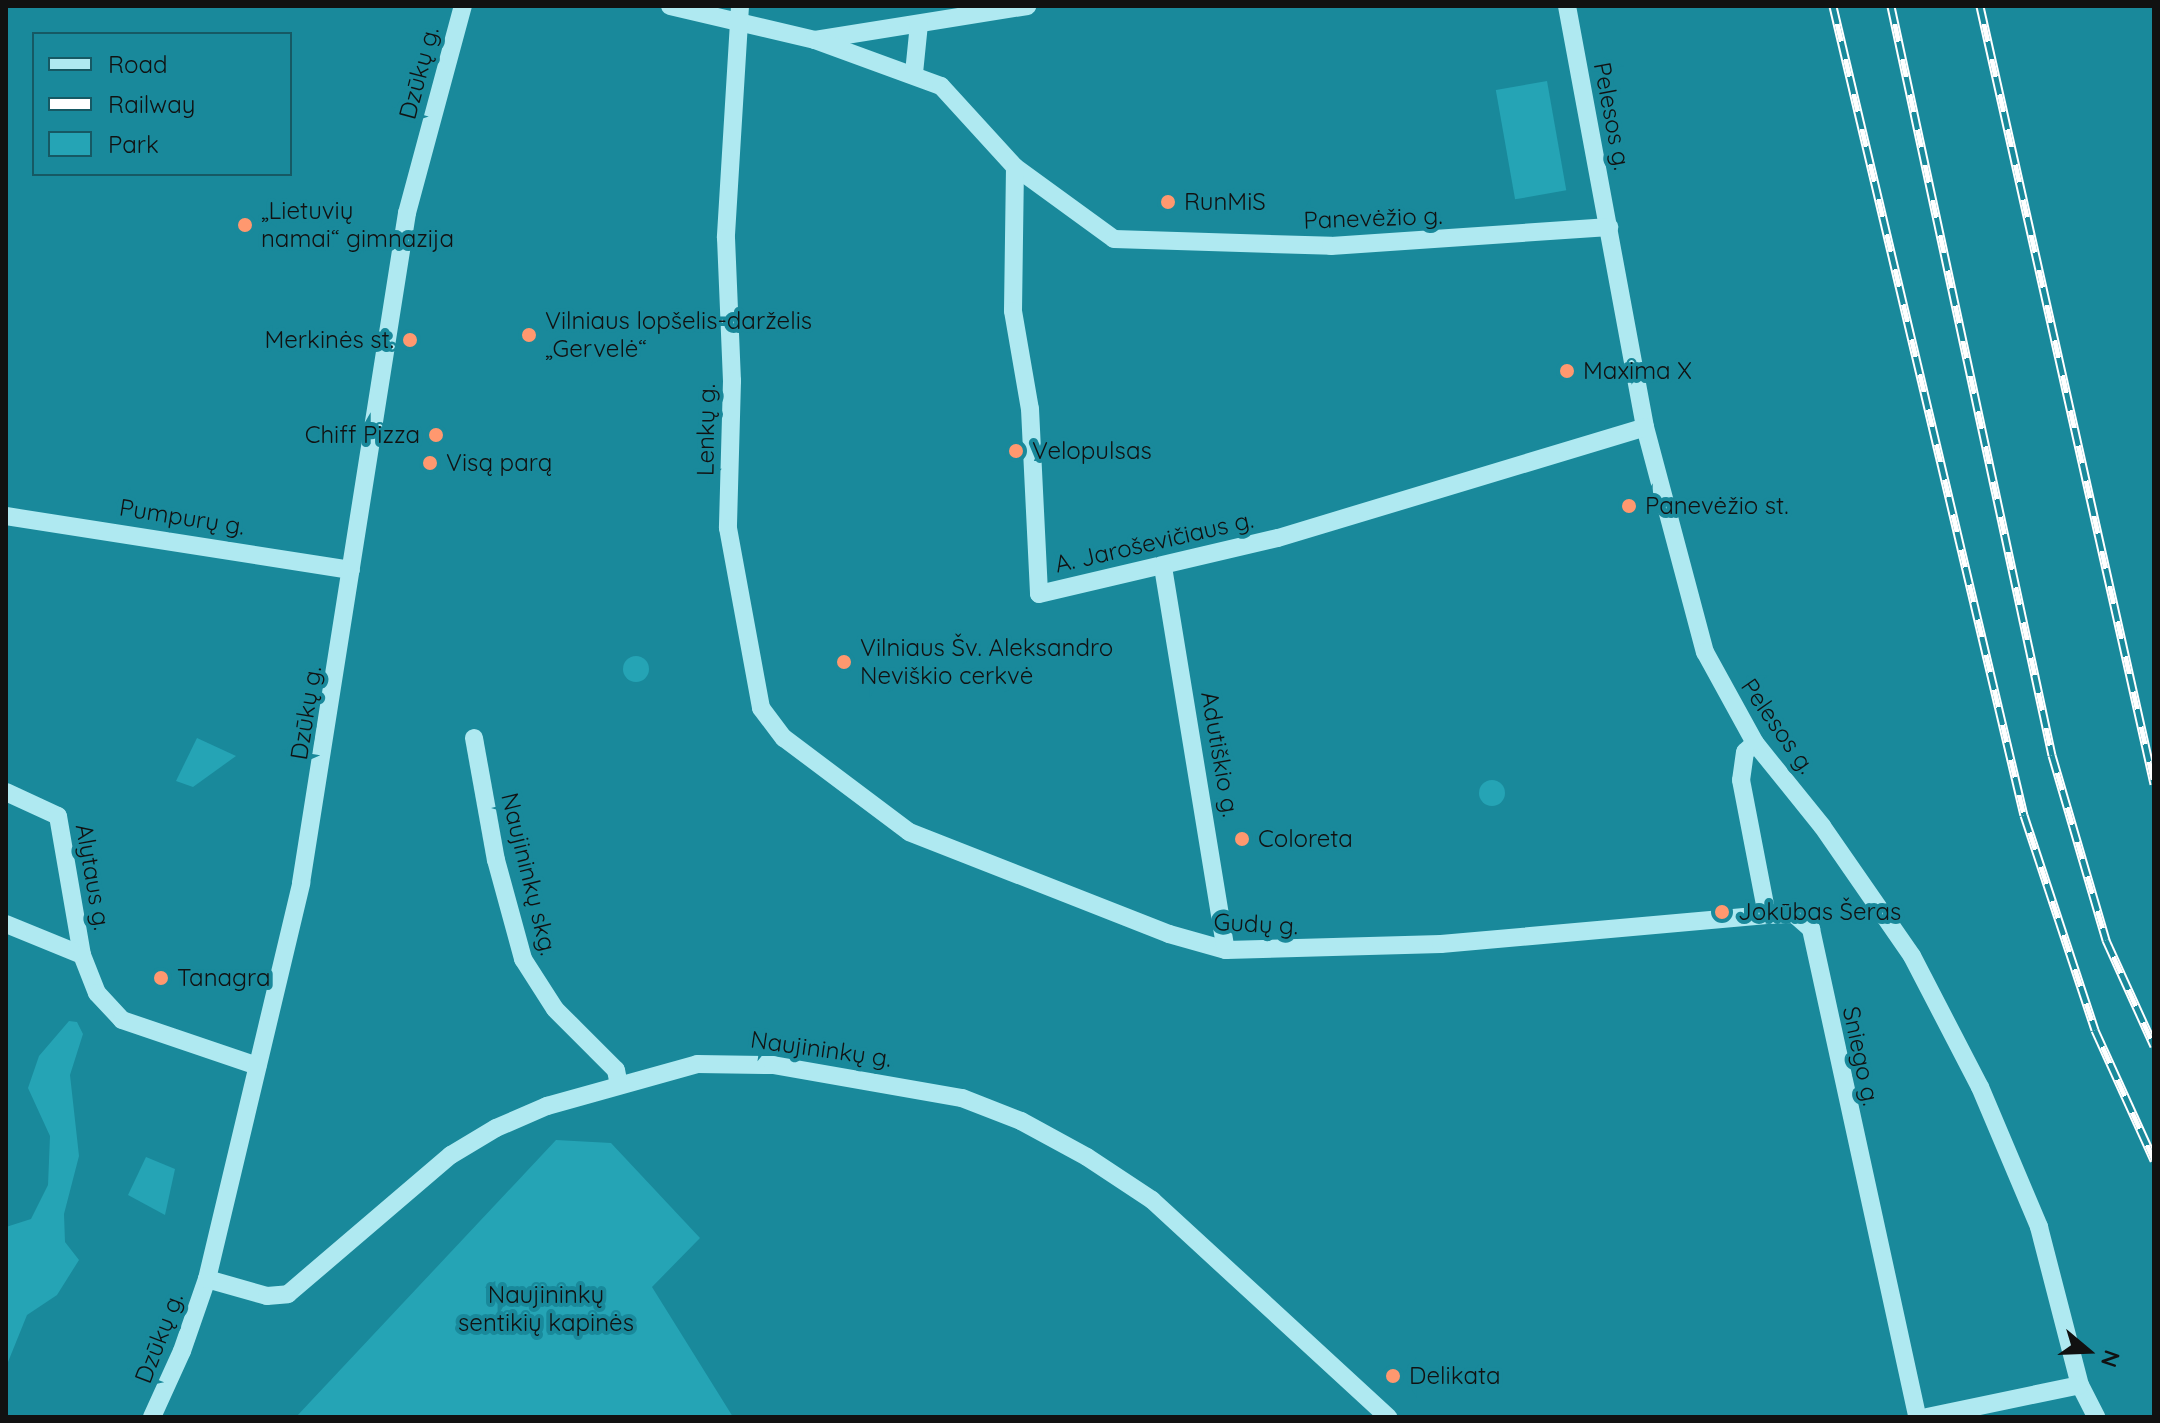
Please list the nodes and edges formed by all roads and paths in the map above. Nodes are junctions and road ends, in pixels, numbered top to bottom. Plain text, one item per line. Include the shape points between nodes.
1 (463, 6) edge
2 (670, 6) edge
3 (1027, 6) edge
4 (1567, 6) edge
5 (739, 15) edge
6 (919, 24) junction
7 (815, 40) junction
8 (914, 73) junction
9 (1015, 167) junction
10 (1609, 227) junction
11 (1645, 427) junction
12 (6, 516) edge
13 (1163, 567) junction
14 (351, 570) junction
15 (761, 708) joint
16 (474, 738) dead end
17 (1755, 743) junction
18 (6, 792) edge
19 (1767, 915) junction
20 (6, 924) edge
21 (1226, 950) junction
22 (82, 955) junction
23 (257, 1066) junction
24 (619, 1085) junction
25 (207, 1279) junction
26 (2080, 1385) junction
27 (152, 1417) edge
28 (1388, 1417) edge
29 (1917, 1417) edge
30 (1927, 1417) edge
31 (2096, 1417) edge

1 - 14 street, Dzūkų g. via 407,213
2 - 5 street, Panevėžio g.
3 - 6 street, Panevėžio g.
4 - 10 street, Pelesos g.
5 - 7 street, Panevėžio g.
5 - 15 street, Lenkų g. via 726,238 732,381 728,528
6 - 7 street, Panevėžio g.
6 - 8 street
7 - 8 street, Panevėžio g.
8 - 9 street, Panevėžio g. via 941,86
9 - 10 street, Panevėžio g. via 1114,239 1374,244
9 - 13 street, A. Jaroševičiaus g. via 1013,311 1030,409 1039,594
10 - 11 street, Pelesos g.
11 - 13 street, A. Jaroševičiaus g.
11 - 17 street, Pelesos g. via 1705,652
12 - 14 street, Pumpurų g.
13 - 21 street, Adutiškio g.
14 - 23 street, Dzūkų g. via 301,883
15 - 21 street, Gudų g. via 784,738 909,832 1169,934
16 - 24 street, Naujininkų skg. via 496,860 523,959 555,1009 616,1070
17 - 19 street via 1745,752 1741,780
17 - 26 street, Pelesos g. via 1912,956 1980,1087 2039,1227
18 - 22 street, Alytaus g. via 58,816
19 - 21 street, Gudų g. via 1441,944
19 - 29 street, Sniego g. via 1794,914 1811,929
20 - 22 street
22 - 23 street via 97,993 122,1020
23 - 25 street, Dzūkų g.
24 - 25 street, Naujininkų g. via 547,1106 477,1137 288,1294 240,1291
24 - 28 street, Naujininkų g. via 697,1064 735,1061 900,1084 994,1109 1087,1157 1152,1200
25 - 27 street, Dzūkų g.
26 - 30 street
26 - 31 street, Pelesos g.

